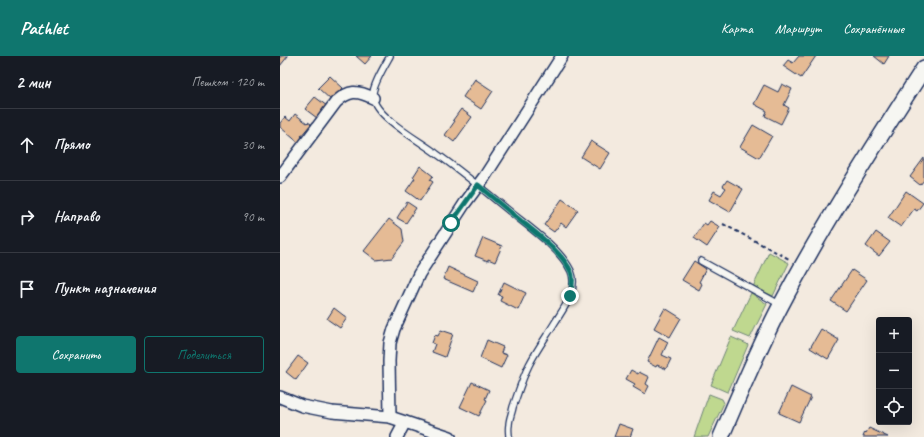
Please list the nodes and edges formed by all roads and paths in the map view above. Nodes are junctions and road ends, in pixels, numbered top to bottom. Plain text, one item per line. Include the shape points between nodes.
1 (390, 56) edge
2 (562, 56) edge
3 (924, 68) edge
4 (373, 98) junction
5 (280, 177) edge
6 (478, 185) junction
7 (723, 224) dead end
8 (701, 261) dead end
9 (802, 266) junction
10 (781, 306) junction
11 (280, 397) edge
12 (390, 417) junction
13 (405, 422) junction
14 (397, 437) edge
15 (450, 437) edge
16 (509, 437) edge
17 (721, 437) edge

1 - 4 lane via 375,86
2 - 6 street
3 - 9 main road
4 - 5 street via 354,92 336,102
4 - 6 lane via 386,117
6 - 12 street via 418,274 394,329 389,352
6 - 16 lane via 550,245 565,262 572,277 569,300 520,383 509,424
7 - 9 path
8 - 10 lane
9 - 10 main road
10 - 17 main road via 752,364
11 - 12 street via 302,406 332,412
12 - 13 street
13 - 14 street
13 - 15 street

